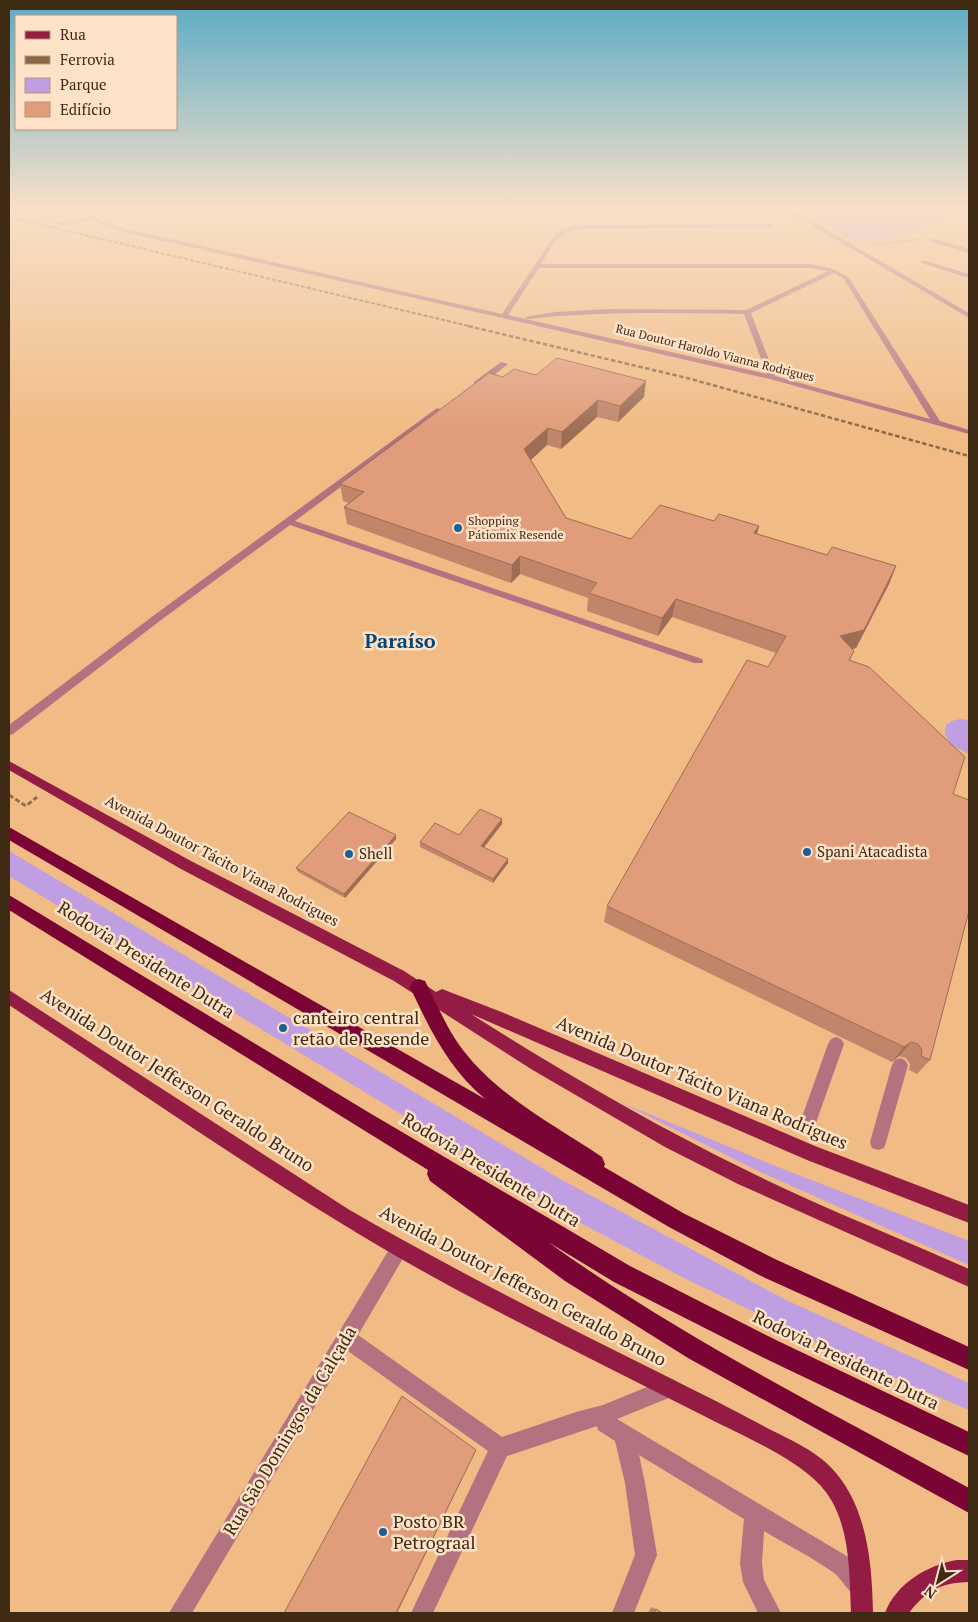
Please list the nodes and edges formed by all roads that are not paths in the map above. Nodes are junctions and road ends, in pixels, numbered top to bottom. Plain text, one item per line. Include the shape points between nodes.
1 (356, 282) edge
2 (526, 282) edge
3 (811, 282) edge
4 (848, 282) edge
5 (911, 282) edge
6 (747, 312) junction
7 (505, 315) junction
8 (969, 316) edge
9 (521, 319) junction
10 (504, 364) dead end
11 (772, 377) junction
12 (465, 392) edge
13 (450, 403) edge
14 (937, 423) junction
15 (969, 432) edge
16 (288, 521) junction
17 (698, 661) dead end
18 (9, 731) edge
19 (9, 765) edge
20 (9, 834) edge
21 (9, 902) edge
22 (419, 988) junction
23 (9, 997) edge
24 (836, 1044) dead end
25 (900, 1066) edge
26 (810, 1117) dead end
27 (361, 1119) junction
28 (878, 1142) dead end
29 (969, 1214) edge
30 (676, 1220) junction
31 (399, 1249) junction
32 (969, 1278) edge
33 (346, 1338) junction
34 (969, 1359) edge
35 (669, 1388) junction
36 (605, 1423) dead end
37 (624, 1436) junction
38 (969, 1444) edge
39 (500, 1448) junction
40 (969, 1501) edge
41 (755, 1515) junction
42 (969, 1571) edge
43 (862, 1604) edge
44 (180, 1613) edge
45 (422, 1613) edge
46 (623, 1613) edge
47 (770, 1613) edge
48 (896, 1613) edge

1 - 7 street, Rua Doutor Haroldo Vianna Rodrigues
2 - 7 street
3 - 6 street
4 - 14 street
5 - 8 street
6 - 9 street via 620,310
6 - 11 street
7 - 9 street, Rua Doutor Haroldo Vianna Rodrigues
9 - 11 street, Rua Doutor Haroldo Vianna Rodrigues
10 - 12 street
11 - 14 street, Rua Doutor Haroldo Vianna Rodrigues
13 - 16 street
14 - 15 street, Rua Doutor Haroldo Vianna Rodrigues
16 - 17 street
16 - 18 street
19 - 22 main road, Avenida Doutor Tácito Viana Rodrigues via 186,865
20 - 30 highway
21 - 27 highway, Rodovia Presidente Dutra
22 - 29 main road, Avenida Doutor Tácito Viana Rodrigues via 517,1026 813,1154
22 - 30 highway via 459,1060 478,1081
22 - 32 main road, Avenida Doutor Tácito Viana Rodrigues via 536,1064 671,1141 744,1178
23 - 31 main road, Avenida Doutor Jefferson Geraldo Bruno
24 - 26 street
25 - 28 street
27 - 38 highway, Rodovia Presidente Dutra via 622,1274
27 - 40 highway via 572,1273 696,1350
30 - 34 highway via 769,1268
31 - 33 street, Rua São Domingos da Calçada
31 - 35 main road, Avenida Doutor Jefferson Geraldo Bruno
33 - 39 street
33 - 44 street, Rua São Domingos da Calçada
35 - 39 street via 603,1415
35 - 43 main road, Avenida Doutor Jefferson Geraldo Bruno via 805,1459 829,1480 845,1507 854,1533
36 - 37 street
37 - 41 street
37 - 46 street via 646,1555
39 - 45 street
41 - 43 street via 842,1566 853,1577
41 - 47 street via 751,1563 754,1582
42 - 48 main road via 954,1570 926,1579

